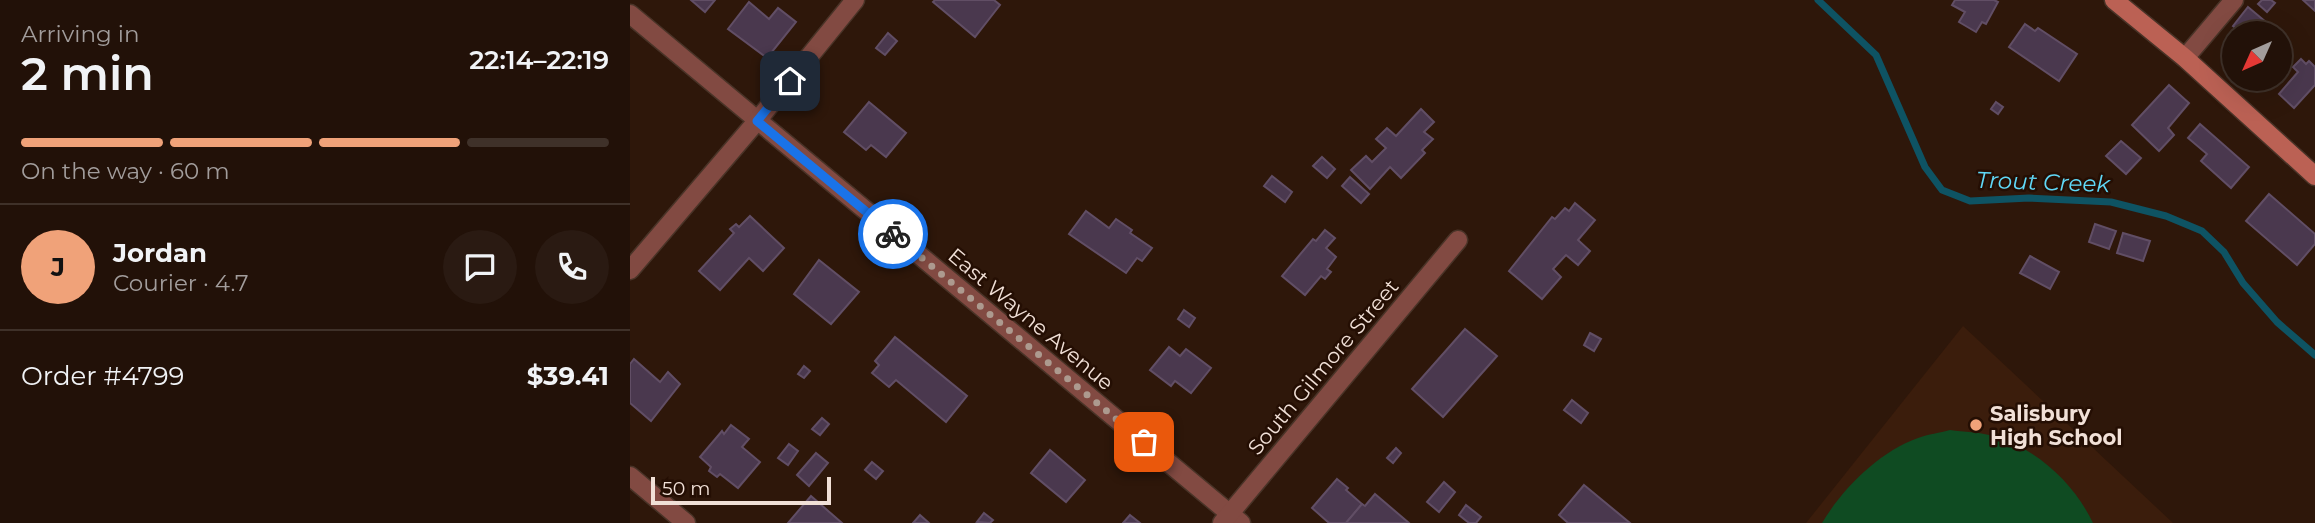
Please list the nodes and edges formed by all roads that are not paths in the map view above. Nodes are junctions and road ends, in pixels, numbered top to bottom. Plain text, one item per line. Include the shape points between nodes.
1 (855, 0) edge
2 (2114, 0) edge
3 (2234, 0) edge
4 (630, 14) edge
5 (2185, 58) junction
6 (757, 121) junction
7 (2315, 176) edge
8 (1458, 240) dead end
9 (630, 270) edge
10 (630, 476) edge
11 (1231, 520) edge
12 (686, 523) edge

1 - 6 street
2 - 5 main road
3 - 5 street
4 - 6 street, East Wayne Avenue
5 - 7 main road
6 - 9 street
6 - 11 street, East Wayne Avenue
8 - 11 street, South Gilmore Street
10 - 12 street

